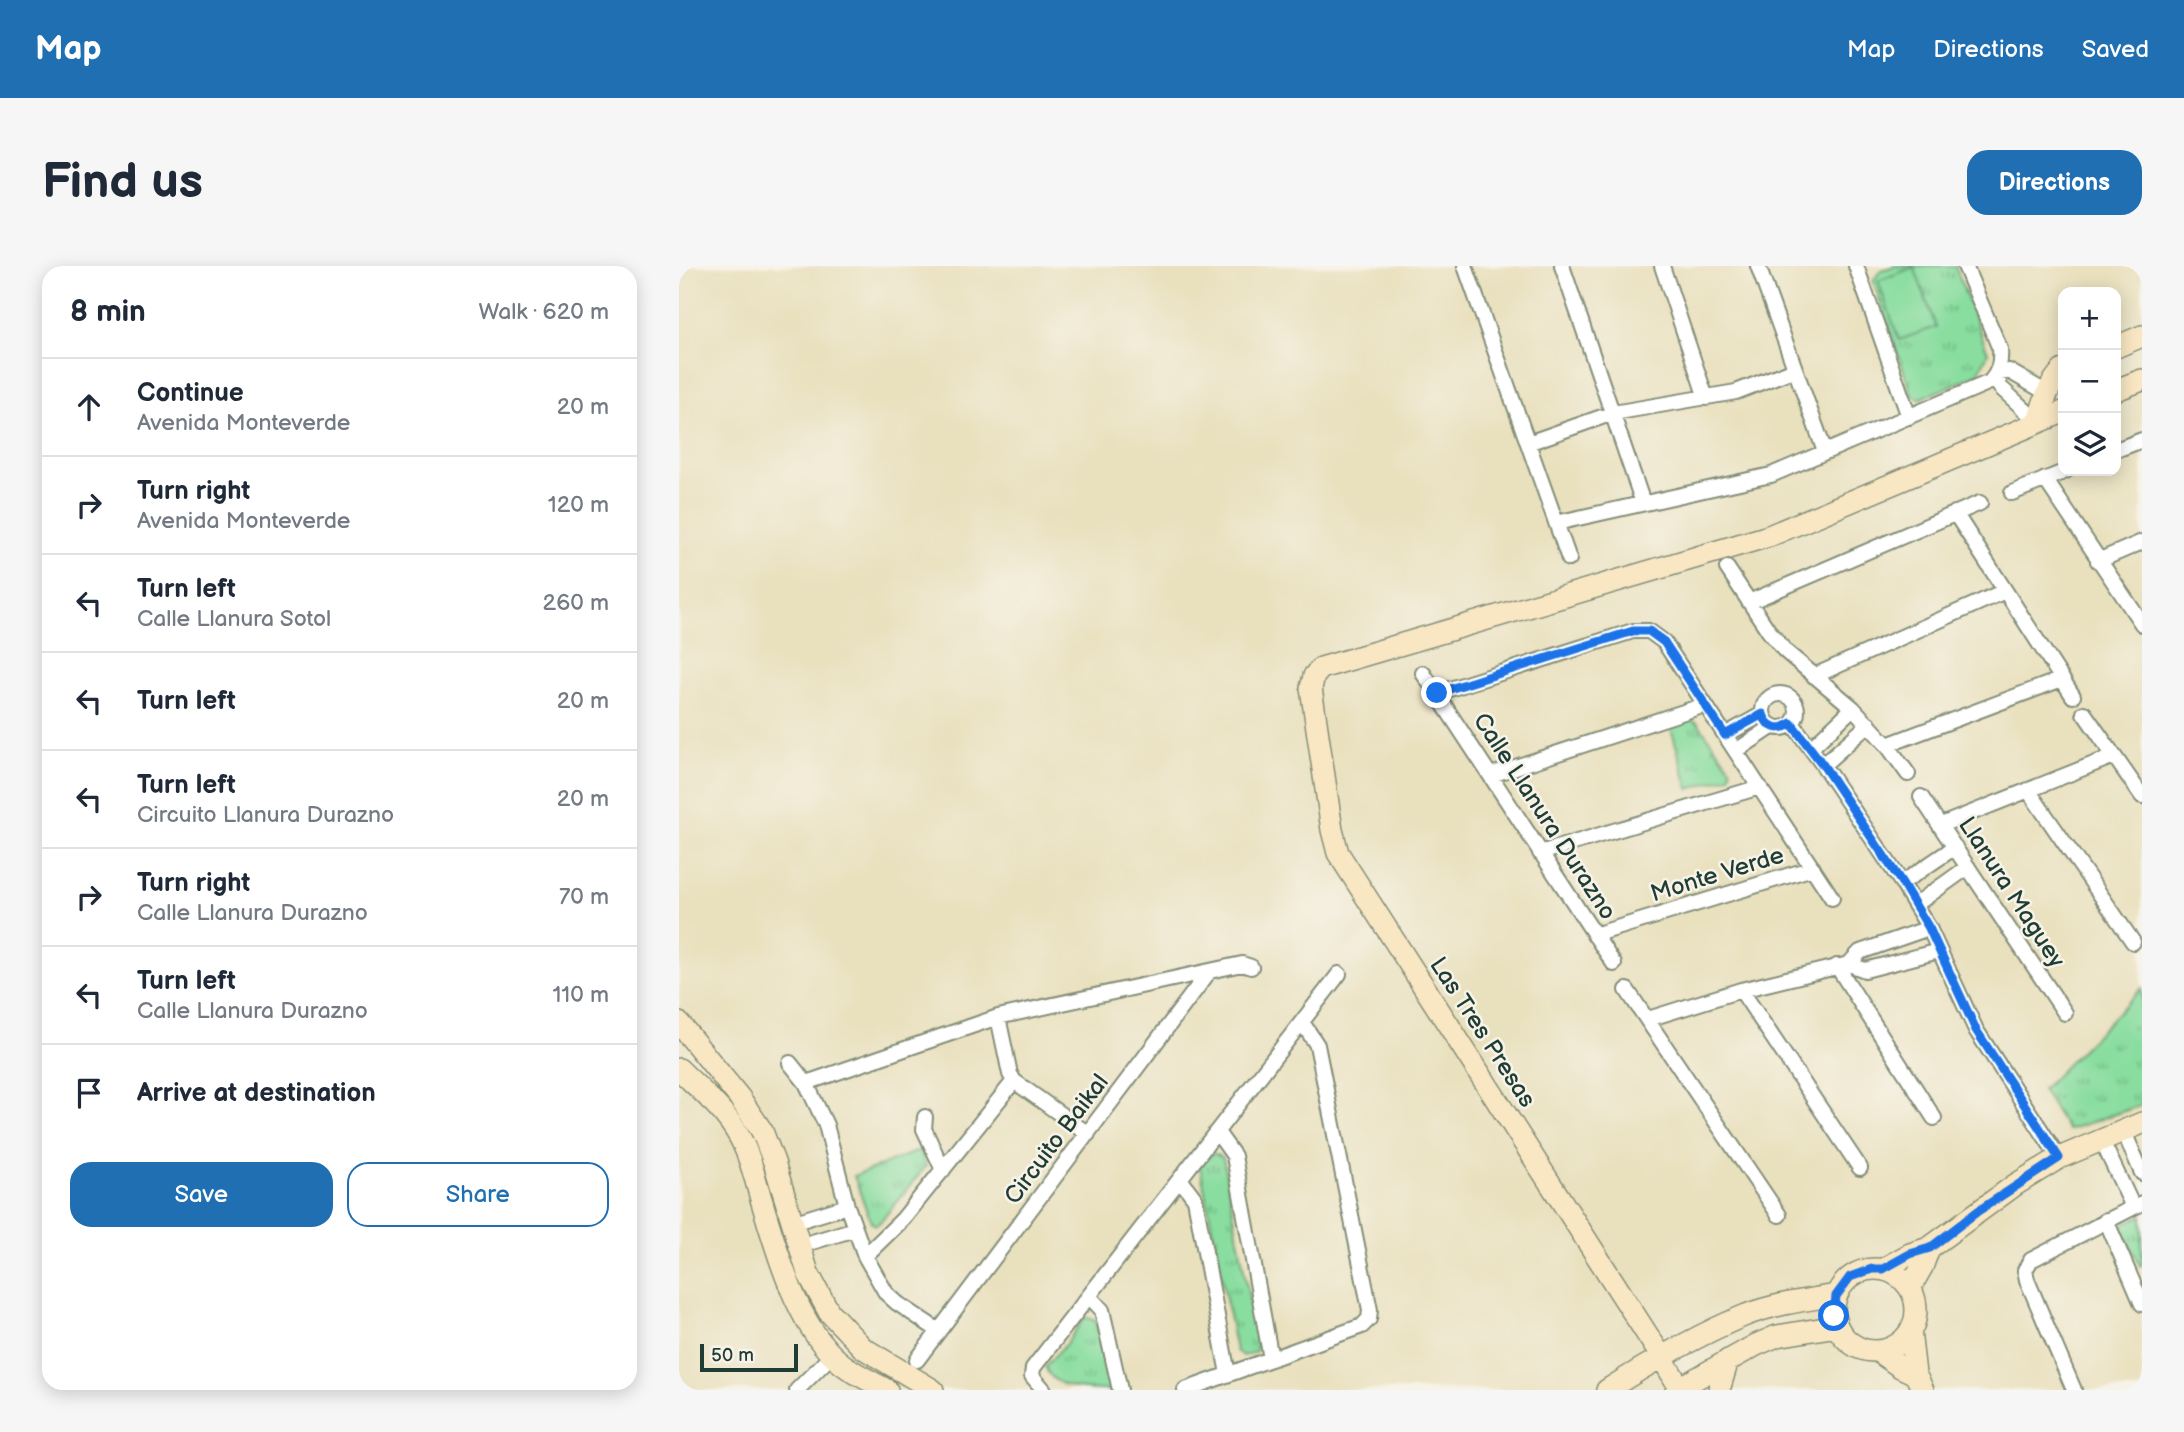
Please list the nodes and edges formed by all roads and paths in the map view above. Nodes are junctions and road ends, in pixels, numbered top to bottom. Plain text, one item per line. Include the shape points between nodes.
1 (1465, 266) edge
2 (1562, 266) edge
3 (1663, 266) edge
4 (1758, 266) edge
5 (1965, 266) edge
6 (1859, 267) edge
7 (2140, 344) edge
8 (2121, 346) edge
9 (1795, 369) junction
10 (1997, 374) junction
11 (2058, 376) edge
12 (2142, 380) edge
13 (2121, 388) edge
14 (2047, 393) junction
15 (1706, 398) junction
16 (1613, 413) junction
17 (2060, 413) edge
18 (1909, 417) junction
19 (2038, 422) junction
20 (2142, 440) edge
21 (1528, 443) junction
22 (2121, 448) edge
23 (1825, 452) junction
24 (2058, 474) edge
25 (2045, 479) junction
26 (2012, 493) dead end
27 (1643, 503) junction
28 (1980, 503) dead end
29 (1955, 513) junction
30 (1556, 523) junction
31 (2142, 542) edge
32 (1569, 559) dead end
33 (2098, 561) junction
34 (1727, 568) dead end
35 (2005, 591) junction
36 (1749, 602) junction
37 (2142, 624) edge
38 (1423, 673) dead end
39 (1814, 676) junction
40 (2062, 679) junction
41 (1437, 693) junction
42 (2073, 696) dead end
43 (1706, 705) junction
44 (1853, 708) junction
45 (2084, 713) dead end
46 (1763, 714) junction
47 (1791, 723) junction
48 (1869, 724) junction
49 (1772, 727) junction
50 (1725, 735) junction
51 (1887, 745) junction
52 (1811, 748) junction
53 (1736, 751) junction
54 (2114, 756) junction
55 (1823, 765) junction
56 (1908, 774) dead end
57 (1491, 775) junction
58 (1760, 787) junction
59 (2028, 790) junction
60 (2142, 796) edge
61 (1921, 797) dead end
62 (1941, 825) junction
63 (1955, 847) junction
64 (1540, 853) junction
65 (1968, 867) junction
66 (1813, 868) junction
67 (1902, 883) junction
68 (1832, 898) dead end
69 (1915, 905) junction
70 (1929, 928) junction
71 (1594, 935) junction
72 (2133, 942) dead end
73 (1939, 951) junction
74 (1614, 964) dead end
75 (1843, 965) junction
76 (1251, 967) dead end
77 (1208, 973) junction
78 (1339, 974) dead end
79 (1627, 990) dead end
80 (1741, 990) junction
81 (2065, 1013) dead end
82 (998, 1017) junction
83 (1647, 1019) junction
84 (1302, 1022) junction
85 (679, 1023) edge
86 (790, 1063) dead end
87 (679, 1069) edge
88 (1014, 1081) junction
89 (806, 1083) junction
90 (925, 1117) dead end
91 (1934, 1118) dead end
92 (2132, 1126) edge
93 (1217, 1132) junction
94 (1088, 1134) junction
95 (2101, 1139) junction
96 (2059, 1158) junction
97 (1860, 1168) dead end
98 (943, 1170) junction
99 (2142, 1173) edge
100 (1180, 1179) junction
101 (2137, 1205) edge
102 (847, 1206) junction
103 (1779, 1214) dead end
104 (2106, 1220) junction
105 (792, 1223) junction
106 (855, 1229) junction
107 (799, 1246) junction
108 (1930, 1248) junction
109 (865, 1255) junction
110 (1883, 1269) junction
111 (1910, 1288) junction
112 (1089, 1296) junction
113 (1836, 1296) junction
114 (1786, 1304) junction
115 (2142, 1304) edge
116 (838, 1324) junction
117 (1837, 1326) junction
118 (939, 1331) junction
119 (1910, 1331) junction
120 (1793, 1333) junction
121 (863, 1348) junction
122 (1877, 1351) junction
123 (834, 1355) junction
124 (1661, 1356) junction
125 (1271, 1359) junction
126 (917, 1360) dead end
127 (1728, 1360) junction
128 (1228, 1374) junction
129 (1641, 1381) edge
130 (1919, 1382) edge
131 (1679, 1389) edge
132 (797, 1390) edge
133 (887, 1390) edge
134 (933, 1390) edge
135 (1044, 1390) edge
136 (1120, 1390) edge
137 (1185, 1390) edge
138 (1607, 1390) edge
139 (1719, 1390) edge
140 (2074, 1390) edge

1 - 21 street
2 - 16 street
3 - 15 street
4 - 9 street
5 - 10 street via 2000,349
6 - 18 street
7 - 8 street
9 - 15 street via 1736,392
9 - 23 street
10 - 14 street via 2009,371
10 - 18 street via 1990,383
10 - 19 street via 2000,387
11 - 14 street
12 - 13 street
14 - 19 street
15 - 16 street
16 - 21 street
16 - 27 street
17 - 19 street
18 - 23 street
19 - 124 street, Las Tres Presas via 1769,536 1321,668 1314,676 1311,688 1338,853
20 - 22 street
21 - 30 street
23 - 27 street via 1771,475
24 - 25 street
25 - 26 street
25 - 33 street
27 - 30 street
28 - 29 street
29 - 35 street
29 - 36 street
30 - 32 street
31 - 33 street
33 - 37 street
34 - 36 street
35 - 39 street
35 - 40 street
36 - 39 street via 1785,650
38 - 41 street, Calle Llanura Durazno
39 - 44 street
40 - 42 street
40 - 51 street
41 - 43 street, Calle Llanura Durazno via 1633,631 1649,631 1664,642
41 - 57 street, Calle Llanura Durazno
43 - 50 street, Calle Llanura Durazno
43 - 57 street
44 - 48 street
44 - 52 street
45 - 54 street
46 - 47 street via 1769,698 1785,695 1796,707
46 - 49 street
46 - 50 street
47 - 49 street
47 - 52 street
48 - 51 street
48 - 55 street
49 - 53 street
50 - 53 street, Calle Llanura Durazno
51 - 56 street
52 - 55 street
53 - 58 street, Calle Llanura Durazno
54 - 59 street
54 - 60 street
55 - 67 street
57 - 64 street, Calle Llanura Durazno
58 - 64 street
58 - 66 street, Calle Llanura Durazno
59 - 62 street
59 - 72 street
61 - 62 street, Llanura Maguey
62 - 63 street, Llanura Maguey
63 - 65 street, Llanura Maguey
63 - 67 street
64 - 71 street, Calle Llanura Durazno
65 - 69 street
65 - 81 street, Llanura Maguey
66 - 68 street, Calle Llanura Durazno
66 - 71 street, Monte Verde
67 - 69 street
69 - 70 street
70 - 73 street
70 - 75 street via 1860,952
71 - 74 street, Calle Llanura Durazno
73 - 75 street via 1865,970
73 - 96 street via 1976,1030
75 - 80 street
75 - 91 street
76 - 77 street via 1242,964
77 - 82 street
77 - 94 street, Circuito Baikal
78 - 84 street
79 - 83 street
80 - 83 street
80 - 97 street
82 - 88 street
82 - 89 street
83 - 103 street
84 - 93 street
84 - 125 street via 1317,1045 1370,1310 1362,1326
85 - 105 street via 753,1115 774,1162
86 - 89 street
87 - 123 street via 719,1107 740,1139 792,1290
88 - 94 street
88 - 98 street
89 - 102 street via 826,1125
90 - 98 street via 924,1129
92 - 95 street
92 - 99 street
93 - 100 street
93 - 125 street via 1234,1156
94 - 118 street, Circuito Baikal
95 - 96 street
95 - 101 street
96 - 108 street
98 - 109 street via 903,1219
100 - 112 street
100 - 128 street via 1195,1199
101 - 104 street
102 - 105 street
102 - 106 street
104 - 115 street
104 - 140 street via 2031,1260 2025,1270
105 - 107 street
106 - 107 street
106 - 109 street
107 - 116 street via 808,1273
108 - 110 street
108 - 111 street
109 - 118 street via 886,1293
110 - 111 street
110 - 113 street via 1850,1277
111 - 119 street via 1916,1308
112 - 135 street via 1033,1368 1032,1376
112 - 136 street via 1102,1310
113 - 114 street
113 - 117 street
114 - 120 street
114 - 124 street via 1747,1315
116 - 121 street
116 - 123 street
117 - 120 street
117 - 122 street via 1853,1345
118 - 126 street, Circuito Baikal
119 - 122 street via 1902,1341
119 - 130 street
120 - 127 street
121 - 123 street
121 - 134 street
122 - 130 street
123 - 132 street
123 - 133 street
124 - 129 street
124 - 131 street, Las Tres Presas
125 - 128 street
127 - 131 street
127 - 139 street
128 - 137 street
129 - 138 street

